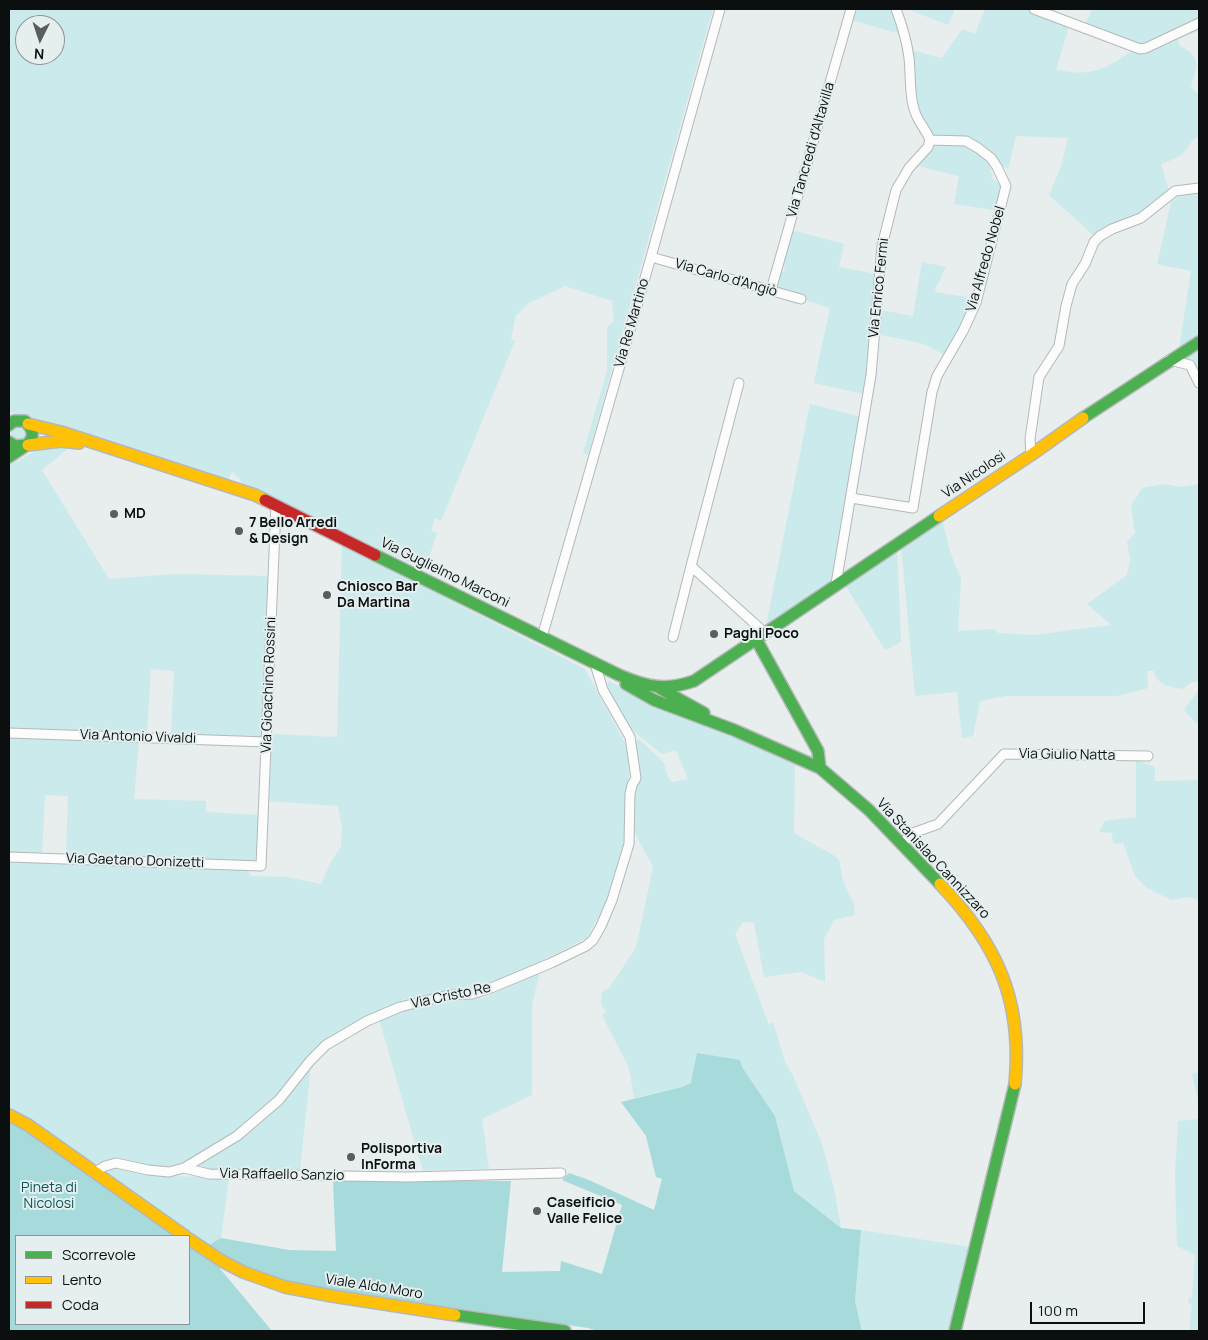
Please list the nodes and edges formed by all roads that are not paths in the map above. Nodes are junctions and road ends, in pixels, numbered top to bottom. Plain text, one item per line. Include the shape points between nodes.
1 (720, 9) edge
2 (851, 9) edge
3 (896, 9) edge
4 (1034, 9) edge
5 (1199, 23) edge
6 (930, 140) junction
7 (1199, 188) edge
8 (651, 257) junction
9 (771, 290) junction
10 (800, 299) dead end
11 (1199, 342) edge
12 (1169, 360) junction
13 (738, 382) dead end
14 (1199, 383) edge
15 (16, 422) edge
16 (9, 442) edge
17 (26, 446) junction
18 (112, 450) junction
19 (1031, 455) junction
20 (9, 458) edge
21 (851, 498) junction
22 (276, 505) junction
23 (691, 566) junction
24 (836, 584) junction
25 (760, 636) junction
26 (542, 637) junction
27 (673, 638) dead end
28 (595, 664) junction
29 (657, 687) junction
30 (734, 730) junction
31 (9, 732) edge
32 (266, 742) junction
33 (1148, 756) dead end
34 (820, 768) junction
35 (902, 844) junction
36 (9, 857) edge
37 (261, 866) joint
38 (9, 1115) edge
39 (184, 1168) junction
40 (95, 1172) junction
41 (561, 1173) dead end
42 (184, 1235) edge
43 (190, 1240) edge
44 (565, 1331) edge
45 (955, 1331) edge

1 - 8 street, Via Re Martino
2 - 9 street, Via Tancredi d'Altavilla
3 - 6 street via 907,43 914,112
4 - 5 street via 1140,49
6 - 21 street, Via Enrico Fermi via 896,190 882,246 870,375
6 - 21 street, Via Alfredo Nobel via 966,141 978,148 991,158 1006,186 976,303 937,376 932,392 913,508
7 - 19 street via 1175,191 1141,218 1112,229 1094,242 1072,284 1059,346 1039,377 1030,439
8 - 9 street, Via Carlo d'Angiò
8 - 26 street, Via Re Martino
9 - 10 street, Via Carlo d'Angiò
11 - 12 street, Via Nicolosi
12 - 14 street via 1190,365
12 - 19 street, Via Nicolosi
13 - 23 street
15 - 17 street via 33,431
15 - 18 street via 61,432
16 - 17 street via 14,446
17 - 18 street via 60,441
17 - 20 street
18 - 22 street, Via Guglielmo Marconi via 255,495
19 - 24 street, Via Nicolosi
21 - 24 street, Via Enrico Fermi
22 - 26 street, Via Guglielmo Marconi
22 - 32 street, Via Gioachino Rossini
23 - 25 street
23 - 27 street
24 - 25 street, Via Nicolosi
25 - 29 street, Via Guglielmo Marconi via 694,681 683,686
25 - 34 street via 764,651 818,751
26 - 28 street, Via Guglielmo Marconi
28 - 29 street, Via Guglielmo Marconi
28 - 30 street via 654,700
28 - 39 street, Via Cristo Re via 603,690 630,737 636,778 630,794 629,844 612,900 593,940 552,963 491,988 400,1007 367,1021 326,1045 279,1100 244,1130
29 - 30 street
30 - 34 street, Via Stanislao Cannizzaro
31 - 32 street, Via Antonio Vivaldi
32 - 37 street, Via Gioachino Rossini
33 - 35 street, Via Giulio Natta via 1004,754 938,824 913,833
34 - 35 street, Via Stanislao Cannizzaro via 844,786
35 - 45 street, Via Stanislao Cannizzaro via 981,932 1006,984 1016,1023 1018,1070 1015,1088
36 - 37 street, Via Gaetano Donizetti
38 - 40 street
39 - 40 street, Via Cristo Re via 169,1172 116,1163
39 - 41 street, Via Raffaello Sanzio via 209,1174 389,1177
40 - 42 street
43 - 44 street, Viale Aldo Moro via 243,1272 285,1287

